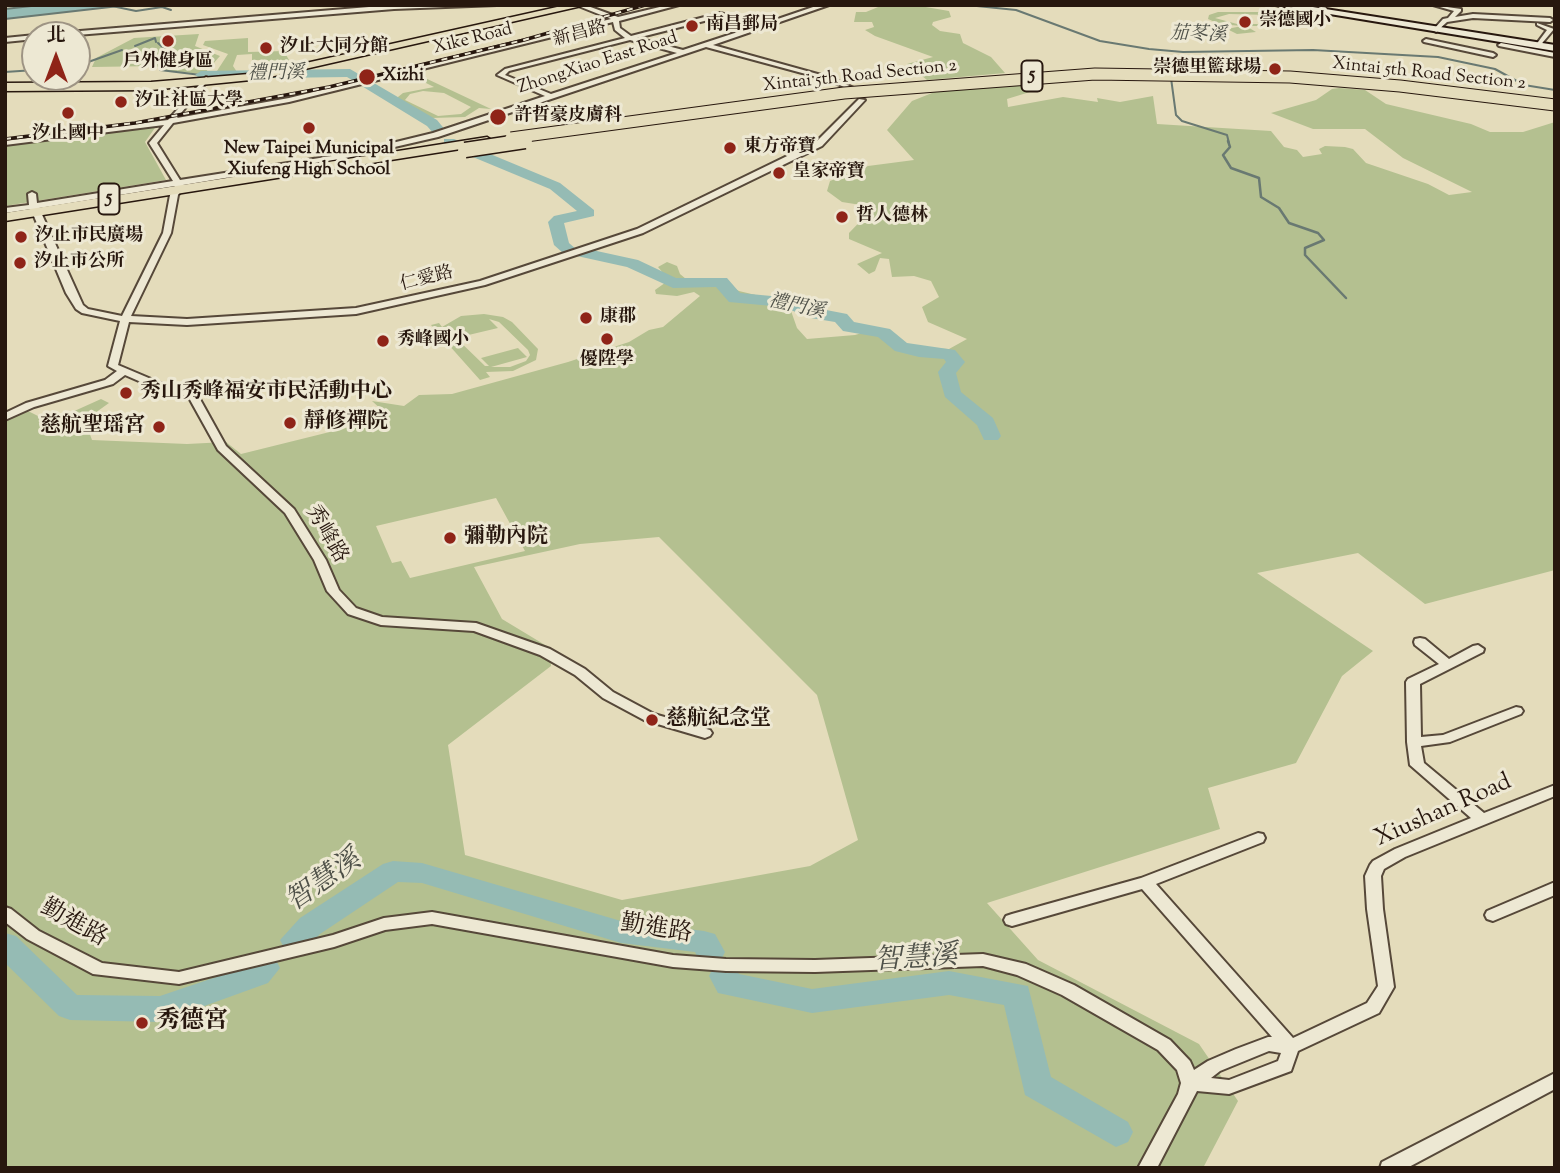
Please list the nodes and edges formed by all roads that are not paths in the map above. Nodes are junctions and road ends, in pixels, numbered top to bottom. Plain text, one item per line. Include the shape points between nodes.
1 (494, 5) edge
2 (563, 5) edge
3 (580, 5) edge
4 (676, 5) edge
5 (826, 5) edge
6 (1280, 5) edge
7 (1436, 5) edge
8 (1520, 18) junction
9 (616, 19) junction
10 (1445, 20) junction
11 (1550, 20) dead end
12 (763, 26) junction
13 (1439, 31) junction
14 (91, 32) edge
15 (629, 38) junction
16 (1555, 40) edge
17 (1541, 42) junction
18 (705, 45) junction
19 (1501, 46) dead end
20 (1555, 48) edge
21 (682, 52) junction
22 (1493, 55) dead end
23 (1555, 55) edge
24 (259, 74) junction
25 (204, 81) junction
26 (5, 85) edge
27 (853, 89) dead end
28 (550, 96) junction
29 (861, 100) dead end
30 (1555, 107) edge
31 (169, 122) junction
32 (5, 143) edge
33 (177, 188) junction
34 (32, 194) dead end
35 (5, 211) edge
36 (37, 212) junction
37 (5, 217) edge
38 (5, 223) edge
39 (125, 319) junction
40 (122, 372) junction
41 (5, 418) edge
42 (1420, 642) dead end
43 (1478, 649) dead end
44 (1447, 664) junction
45 (1516, 711) dead end
46 (705, 733) dead end
47 (1414, 742) junction
48 (1555, 790) edge
49 (1482, 820) junction
50 (1258, 838) dead end
51 (1145, 882) junction
52 (1555, 888) edge
53 (5, 913) edge
54 (1493, 915) dead end
55 (1012, 920) dead end
56 (1291, 1047) junction
57 (1555, 1080) edge
58 (1190, 1083) junction
59 (1147, 1168) edge
60 (1389, 1168) edge

1 - 14 street via 394,7
2 - 24 main road
3 - 9 street
3 - 24 main road
4 - 9 street, Xike Road
5 - 12 street, ZhongXiao East Road
6 - 13 street
7 - 10 street via 1459,10
8 - 10 street
8 - 11 street
8 - 17 street via 1550,26
9 - 15 street via 617,29
9 - 31 street, Xike Road via 359,85
10 - 13 street
12 - 15 street, 新昌路 via 720,15
12 - 18 street, ZhongXiao East Road
13 - 17 street
13 - 22 street via 1426,41
15 - 21 street
15 - 28 street, 新昌路 via 500,75
16 - 17 street
17 - 20 street
18 - 21 street, ZhongXiao East Road
18 - 27 street
19 - 23 street
21 - 28 street, ZhongXiao East Road
24 - 25 main road
24 - 25 main road
25 - 26 main road
25 - 31 street
28 - 33 street, ZhongXiao East Road via 411,141
29 - 39 street, 仁愛路 via 819,144 697,205 640,231 482,282 356,311 187,323
30 - 33 main road, Xintai 5th Road Section 2 / 5, bridge via 1281,79 1051,79 733,110
30 - 33 main road, Xintai 5th Road Section 2 / 5, bridge via 1401,86 1290,77 1045,75 707,110
31 - 32 street, Xike Road
31 - 33 street via 153,143
33 - 36 main road, 5
33 - 39 street via 167,233
34 - 36 street, 仁愛路
35 - 36 street
36 - 37 main road, 5
36 - 38 main road, 5
36 - 39 street, 仁愛路 via 79,307
39 - 40 street via 113,366
40 - 41 street via 109,382 30,405
40 - 46 street, 秀峰路 via 192,394 222,448 290,510 333,591 352,611 381,621 476,627 545,652 649,717
42 - 44 street
43 - 44 street
44 - 47 street via 1413,682
45 - 47 street via 1445,739
47 - 49 street via 1417,765
48 - 49 street, Xiushan Road
49 - 56 street, Xiushan Road via 1378,866 1373,876 1375,909 1386,987 1373,1008
50 - 51 street
51 - 55 street
51 - 56 street
52 - 54 street
53 - 58 street, 勤進路 via 33,934 99,969 179,978 334,941 384,924 432,918 673,961 816,966 983,960 1020,969 1068,990 1164,1045 1184,1066
56 - 58 street, Xiushan Road via 1268,1044 1214,1066
56 - 58 street, Xiushan Road via 1285,1066 1229,1087
57 - 60 street
58 - 59 street

